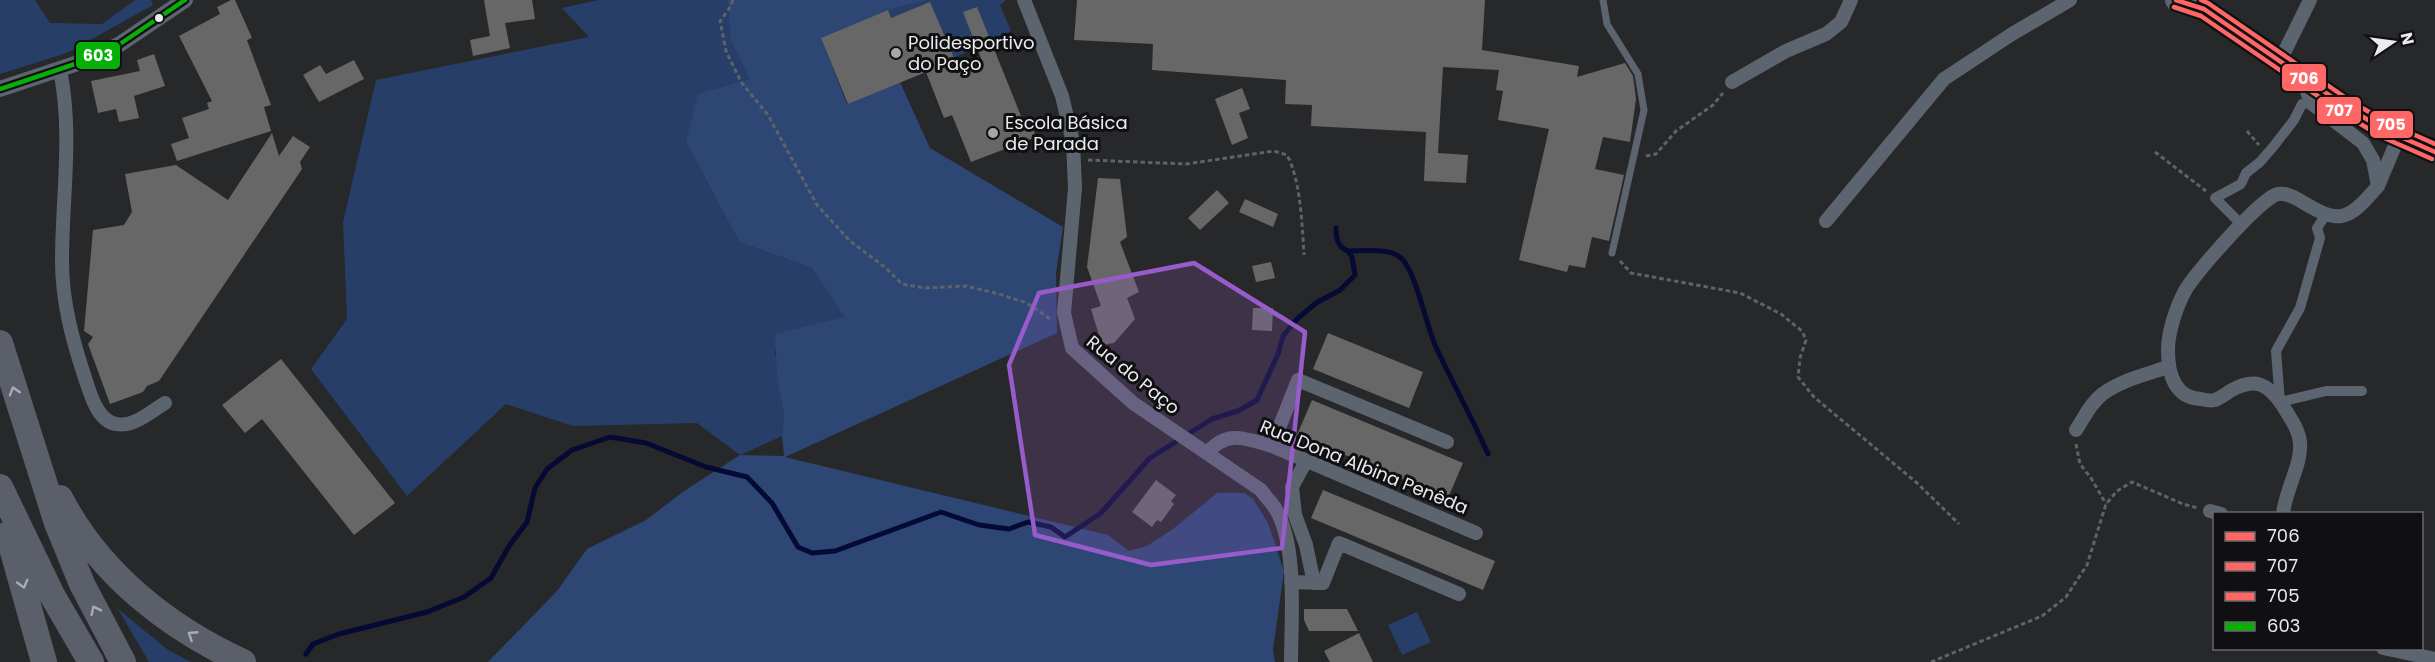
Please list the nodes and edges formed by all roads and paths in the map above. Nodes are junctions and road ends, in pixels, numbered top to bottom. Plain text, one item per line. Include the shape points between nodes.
1 (185, 0) edge
2 (733, 0) edge
3 (1024, 0) edge
4 (1603, 0) edge
5 (1851, 0) edge
6 (2070, 0) edge
7 (2310, 0) edge
8 (2182, 1) edge
9 (2280, 61) junction
10 (60, 70) junction
11 (2302, 76) junction
12 (1732, 82) joint
13 (0, 89) edge
14 (2311, 103) junction
15 (2399, 136) junction
16 (2156, 152) dead end
17 (2435, 152) edge
18 (1635, 158) junction
19 (1075, 159) junction
20 (2378, 186) junction
21 (2216, 198) junction
22 (2325, 216) junction
23 (1826, 221) dead end
24 (2242, 225) junction
25 (1612, 253) joint
26 (1304, 255) dead end
27 (1067, 331) junction
28 (0, 343) edge
29 (2169, 367) junction
30 (2362, 391) dead end
31 (2280, 402) junction
32 (165, 403) dead end
33 (2076, 430) joint
34 (29, 439) junction
35 (1447, 442) dead end
36 (1272, 446) junction
37 (1207, 453) junction
38 (1306, 461) junction
39 (0, 487) edge
40 (2106, 504) junction
41 (0, 508) edge
42 (2215, 512) edge
43 (2283, 512) edge
44 (1959, 524) dead end
45 (1476, 533) dead end
46 (1291, 582) junction
47 (1314, 583) junction
48 (1459, 594) dead end
49 (2392, 650) edge
50 (2435, 659) edge
51 (44, 662) edge
52 (91, 662) edge
53 (123, 662) edge
54 (243, 662) edge
55 (1291, 662) edge
56 (1931, 662) edge

1 - 10 street via 120,45
2 - 27 path via 720,21 726,51 741,82 768,115 817,205 850,242 902,284 925,288 966,286 999,294 1027,303
3 - 19 street, Rua do Paço via 1062,96
4 - 18 lane via 1608,24 1638,74 1644,110
5 - 12 street via 1842,22 1826,34 1786,51
6 - 23 street via 1944,79
7 - 9 street
8 - 9 main road via 2204,9
9 - 11 main road
10 - 13 street
10 - 32 street via 66,105 65,310 78,357 101,416 116,424 134,422
11 - 14 street
11 - 15 main road via 2348,108
12 - 18 path via 1713,105 1676,131 1656,154
14 - 20 street via 2363,143 2373,160
14 - 21 street via 2302,104 2294,120 2246,173 2241,184
15 - 17 main road
15 - 20 street
16 - 21 path
18 - 25 lane
19 - 26 path via 1186,164 1274,151 1287,155 1294,168
19 - 27 street, Rua do Paço via 1064,313
20 - 22 street via 2345,217
21 - 24 street
22 - 24 street via 2289,195 2277,194 2265,200
22 - 31 street via 2317,228 2320,238 2300,308 2276,351
24 - 29 street via 2186,289 2168,346
25 - 44 path via 1631,273 1740,293 1802,331 1806,340 1798,377 1814,397 1917,483
27 - 37 street, Rua do Paço via 1072,348 1083,361 1133,403
34 -> 28 highway
29 - 31 street via 2182,395 2192,399 2214,400 2249,383 2260,384
29 - 33 street via 2116,385 2102,394
30 - 31 street via 2326,391
31 - 43 street via 2296,427 2300,443
33 - 40 path via 2080,464
53 -> 34 highway via 82,584
54 -> 34 highway via 170,621 130,589 92,549
35 - 36 street via 1298,380
36 - 37 street, Rua Dona Albina Penêda via 1228,438
36 - 38 street, Rua Dona Albina Penêda
37 - 46 street, Rua do Paço via 1261,490 1276,510 1286,536
38 - 45 street, Rua Dona Albina Penêda
38 - 47 street via 1292,487 1295,515
39 - 52 highway via 52,595
40 - 42 path via 2132,482 2183,504
40 - 56 path via 2086,565 2066,597 2043,616
41 -> 51 highway
46 - 47 street
46 - 55 street, Rua do Paço
47 - 48 street via 1323,583 1340,543
49 - 50 street

